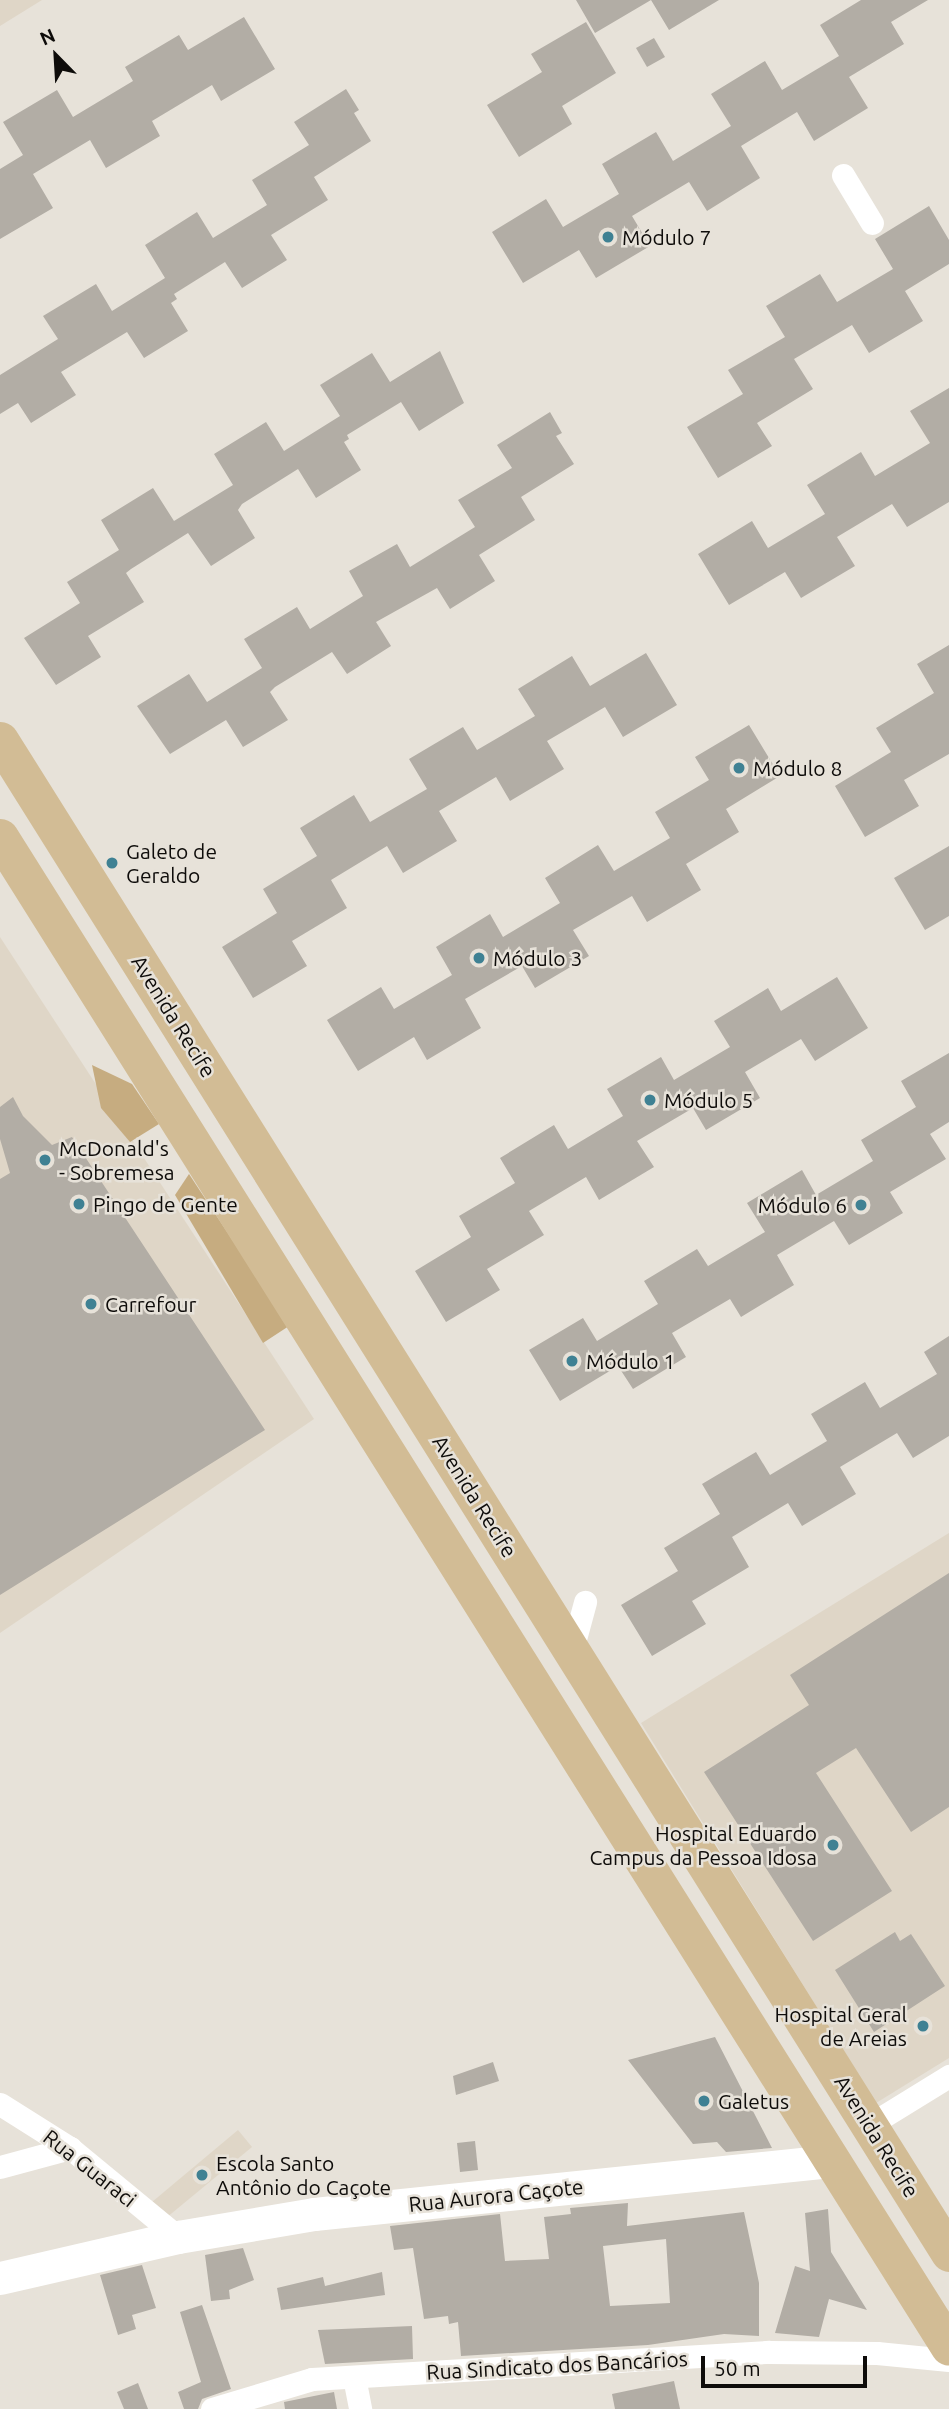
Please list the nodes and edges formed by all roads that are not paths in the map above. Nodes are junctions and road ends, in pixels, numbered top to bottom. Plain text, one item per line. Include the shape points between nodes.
1 (843, 175) dead end
2 (873, 223) dead end
3 (0, 740) edge
4 (0, 773) edge
5 (0, 837) edge
6 (113, 918) junction
7 (585, 1602) dead end
8 (572, 1650) junction
9 (949, 2076) edge
10 (0, 2104) edge
11 (871, 2124) junction
12 (70, 2148) junction
13 (830, 2161) junction
14 (0, 2167) edge
15 (178, 2237) junction
16 (949, 2253) edge
17 (0, 2278) edge
18 (949, 2347) edge
19 (949, 2360) edge
20 (354, 2377) junction
21 (212, 2409) edge
22 (360, 2409) edge

1 - 2 street
3 - 6 main road, Avenida Recife
4 - 6 main road via 77,888
5 - 13 main road via 513,1647
6 - 8 main road, Avenida Recife
7 - 8 street
8 - 11 main road, Avenida Recife
9 - 11 street
10 - 12 street, Rua Guaraci
11 - 16 main road, Avenida Recife
12 - 14 street
12 - 15 street, Rua Guaraci
13 - 15 main road, Rua Aurora Caçote via 328,2212
13 - 18 main road
15 - 17 main road, Rua Aurora Caçote
19 - 20 street, Rua Sindicato dos Bancários via 877,2353 769,2352
20 - 21 street, Rua Sindicato dos Bancários via 312,2379
20 - 22 street

